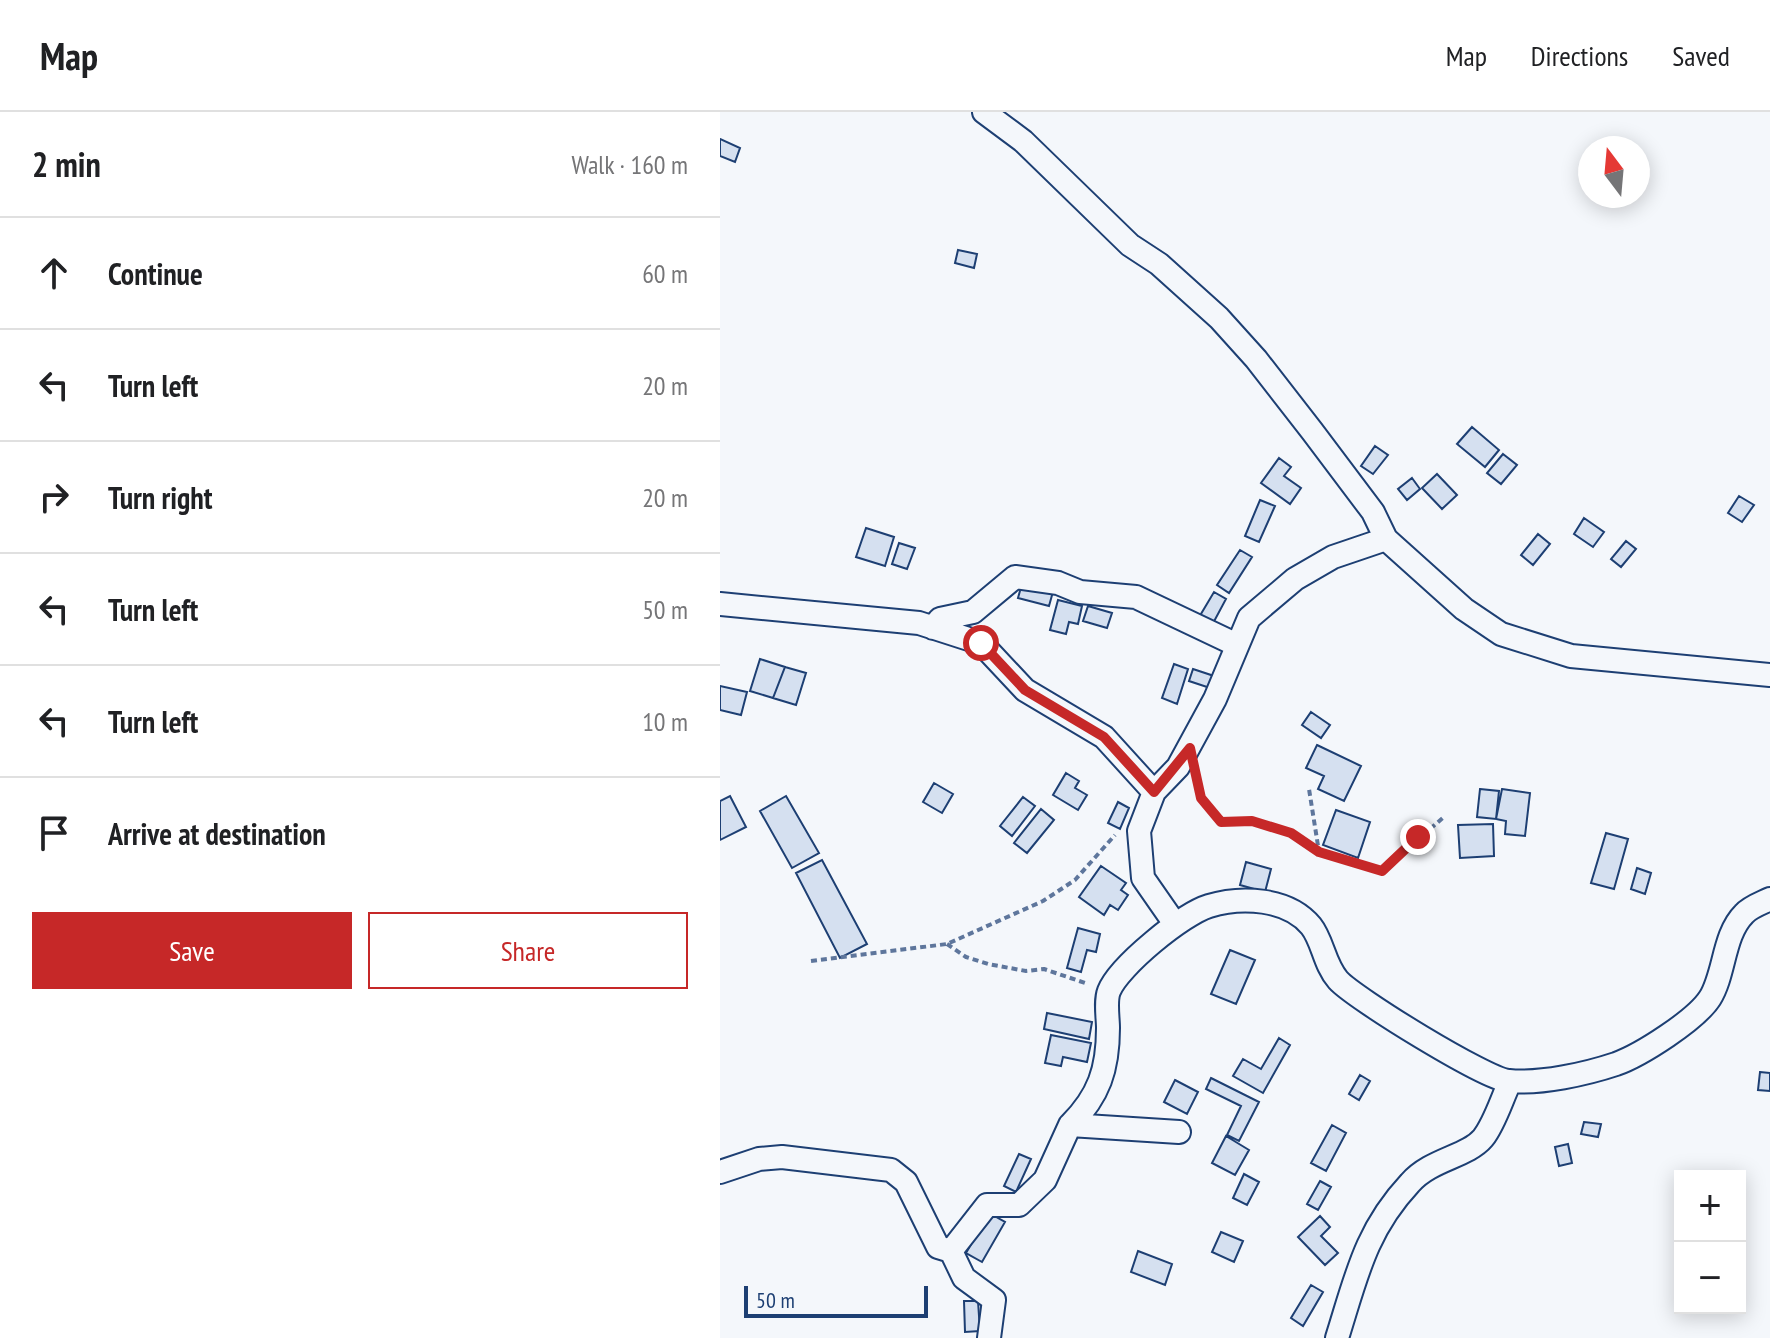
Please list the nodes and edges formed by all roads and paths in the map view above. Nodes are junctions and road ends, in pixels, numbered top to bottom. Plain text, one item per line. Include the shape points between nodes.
1 (984, 112) edge
2 (1386, 539) junction
3 (720, 604) edge
4 (933, 628) junction
5 (1237, 645) junction
6 (1770, 675) edge
7 (1190, 748) junction
8 (1309, 789) dead end
9 (1154, 792) junction
10 (1445, 816) dead end
11 (1124, 825) dead end
12 (1319, 852) junction
13 (1770, 899) edge
14 (1175, 924) junction
15 (947, 944) junction
16 (811, 961) dead end
17 (1109, 992) junction
18 (1510, 1082) junction
19 (1070, 1125) junction
20 (1179, 1132) dead end
21 (720, 1172) edge
22 (951, 1251) junction
23 (989, 1338) edge
24 (1337, 1338) edge

1 - 2 street via 1219,318 1312,431 1373,512
2 - 5 street via 1333,557 1295,579 1249,618
2 - 6 street via 1464,609 1534,648 1600,660
3 - 4 street
4 - 5 street via 940,619 973,612 1015,577 1080,592 1136,597
4 - 9 street via 981,643 1025,690 1104,737
5 - 7 street
7 - 9 street
7 - 12 path via 1201,798 1221,822 1252,821
8 - 12 path
9 - 14 street via 1139,831 1143,878
10 - 12 path via 1382,871
11 - 15 path via 1075,880 1043,901
13 - 18 street via 1744,914 1710,998 1671,1033 1618,1063
14 - 17 street via 1138,956
14 - 18 street via 1224,903 1264,901 1288,908 1311,926 1338,980 1440,1046
15 - 16 path
15 - 17 path via 988,964 1044,969
17 - 19 street via 1108,1049 1099,1086 1091,1104
18 - 24 street via 1484,1137 1434,1162 1388,1212 1360,1257
19 - 20 street
19 - 22 street via 1045,1180 1019,1205 987,1205
21 - 22 street via 782,1157 891,1170 906,1182 938,1247
22 - 23 street via 964,1278 994,1300

